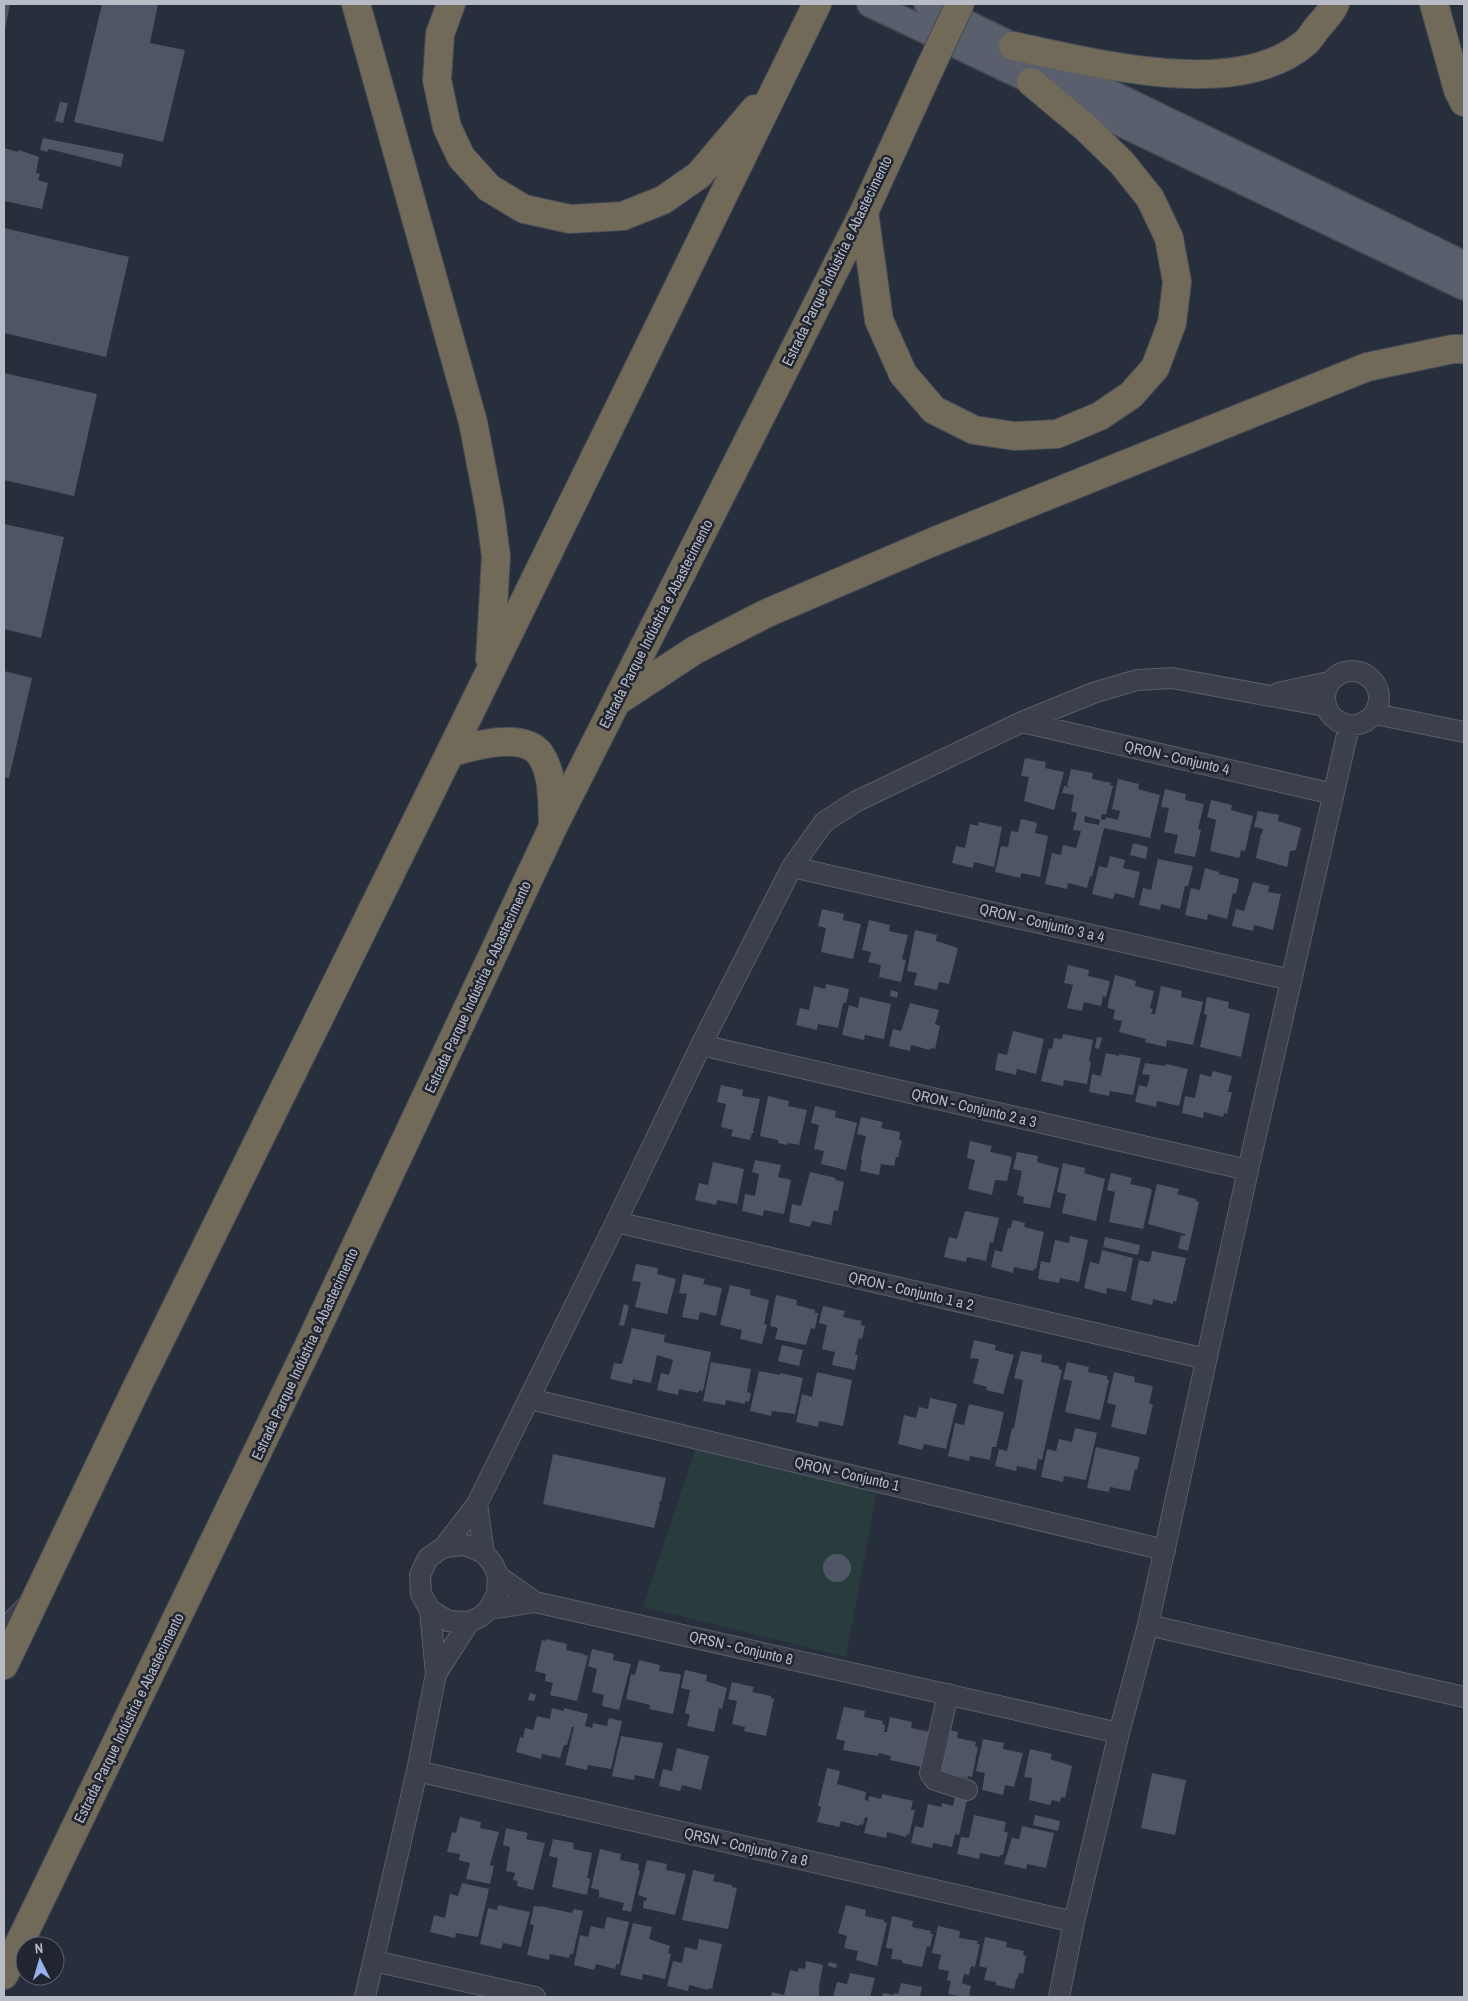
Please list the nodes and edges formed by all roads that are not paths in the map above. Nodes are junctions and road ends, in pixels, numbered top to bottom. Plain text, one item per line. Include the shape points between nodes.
1 (356, 4) edge
2 (451, 4) edge
3 (870, 4) edge
4 (926, 4) edge
5 (960, 4) edge
6 (1334, 4) edge
7 (1434, 4) edge
8 (814, 11) edge
9 (1013, 46) junction
10 (790, 62) junction
11 (1032, 82) junction
12 (1464, 102) edge
13 (864, 212) junction
14 (1464, 264) edge
15 (1464, 287) edge
16 (1464, 350) edge
17 (489, 673) junction
18 (1329, 682) junction
19 (1269, 695) junction
20 (617, 700) junction
21 (1325, 706) junction
22 (1375, 714) junction
23 (1022, 722) junction
24 (1349, 726) junction
25 (1464, 732) edge
26 (450, 753) junction
27 (1332, 794) junction
28 (553, 827) junction
29 (792, 867) junction
30 (1291, 980) junction
31 (701, 1045) junction
32 (1248, 1170) junction
33 (616, 1222) junction
34 (1206, 1359) junction
35 (530, 1399) junction
36 (477, 1504) junction
37 (444, 1547) junction
38 (1164, 1550) junction
39 (484, 1553) junction
40 (498, 1576) junction
41 (39, 1594) junction
42 (535, 1602) junction
43 (489, 1609) junction
44 (430, 1610) junction
45 (469, 1622) junction
46 (1148, 1626) junction
47 (4, 1629) edge
48 (4, 1665) edge
49 (436, 1674) junction
50 (948, 1694) junction
51 (1464, 1697) edge
52 (1119, 1733) junction
53 (417, 1772) junction
54 (967, 1790) dead end
55 (1074, 1922) junction
56 (374, 1961) junction
57 (4, 1975) edge
58 (365, 1997) edge
59 (536, 1997) edge
60 (1059, 1997) edge

1 - 17 highway via 473,422 496,556
2 - 10 highway via 440,34 437,80 447,127 461,157 489,188 524,209 570,219 623,216 664,200 699,175 742,126
3 - 11 main road
4 - 9 main road
5 - 13 highway, Estrada Parque Indústria e Abastecimento, bridge
6 - 9 highway via 1305,43 1274,62 1243,71 1190,74 1126,68
7 - 12 highway
8 - 10 highway
9 - 14 main road
10 - 17 highway
11 - 13 highway via 1122,163 1150,198 1169,238 1177,282 1172,323 1155,368 1132,395 1100,416 1057,434 1014,436 974,430 934,410 903,374 879,320
11 - 15 main road
13 - 20 highway, Estrada Parque Indústria e Abastecimento
16 - 20 highway via 1453,349 1368,367 935,541 765,614 694,650
17 - 26 highway
18 - 19 street
18 - 21 street via 1324,694
18 - 22 street via 1350,670 1362,672 1378,690
19 - 21 street
19 - 23 street via 1172,678 1137,680 1093,693
20 - 28 highway, Estrada Parque Indústria e Abastecimento
21 - 24 street via 1338,723
22 - 24 street via 1364,723
22 - 25 street
23 - 27 street, QRON - Conjunto 4
23 - 29 street via 857,801 824,822
24 - 27 street
26 - 28 highway via 479,744 509,741 525,744 539,752 551,784
26 - 41 highway via 135,1391
27 - 30 street
28 - 57 highway, Estrada Parque Indústria e Abastecimento via 312,1341
29 - 30 street, QRON - Conjunto 3 a 4
29 - 31 street
30 - 32 street
31 - 32 street, QRON - Conjunto 2 a 3
31 - 33 street
32 - 34 street
33 - 34 street, QRON - Conjunto 1 a 2
33 - 35 street
34 - 38 street
35 - 36 street
35 - 38 street, QRON - Conjunto 1
36 - 37 street
36 - 39 street
37 - 39 street via 465,1545
37 - 44 street via 428,1558 420,1575 421,1594
38 - 46 street
39 - 40 street
40 - 42 street, QRSN - Conjunto 8
40 - 43 street via 497,1594
41 - 47 street
41 - 48 highway
42 - 43 street, QRSN - Conjunto 8
42 - 50 street, QRSN - Conjunto 8
43 - 45 street
44 - 45 street via 448,1621
44 - 49 street
45 - 49 street
46 - 51 street
46 - 52 street
49 - 53 street
50 - 52 street, QRSN - Conjunto 8
50 - 54 street via 930,1773 935,1780
52 - 55 street
53 - 55 street, QRSN - Conjunto 7 a 8
53 - 56 street
55 - 60 street
56 - 58 street
56 - 59 street

